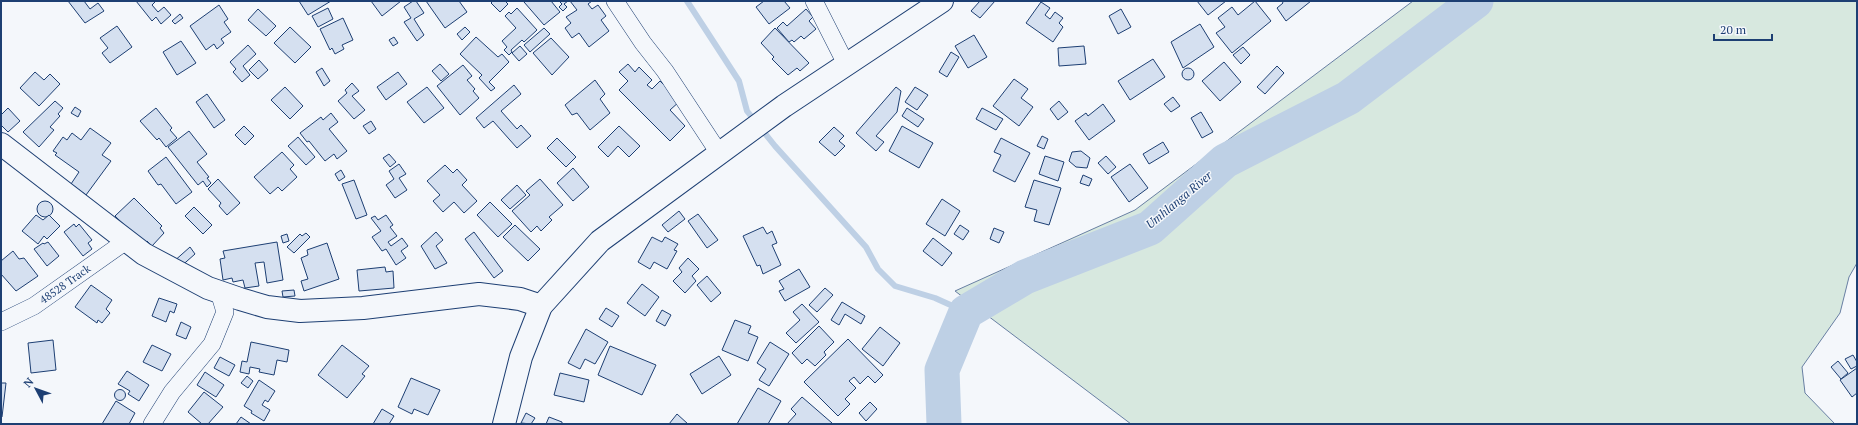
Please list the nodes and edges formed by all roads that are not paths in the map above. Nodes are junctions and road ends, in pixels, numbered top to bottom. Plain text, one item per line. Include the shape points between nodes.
1 (615, 1) edge
2 (814, 1) edge
3 (942, 1) edge
4 (847, 66) junction
5 (1, 144) edge
6 (726, 148) junction
7 (126, 241) junction
8 (219, 292) junction
9 (540, 306) junction
10 (1, 322) edge
11 (152, 424) edge
12 (504, 424) edge

1 - 6 street via 643,43
2 - 4 street
3 - 4 street
4 - 6 street via 784,106
5 - 7 street
6 - 9 street via 600,241
7 - 8 street via 144,254
7 - 10 street, 48528 Track via 34,306
8 - 9 street via 267,307 300,311 363,308 479,294 520,299
8 - 11 street via 225,312 212,344 172,392
9 - 12 street via 521,357

